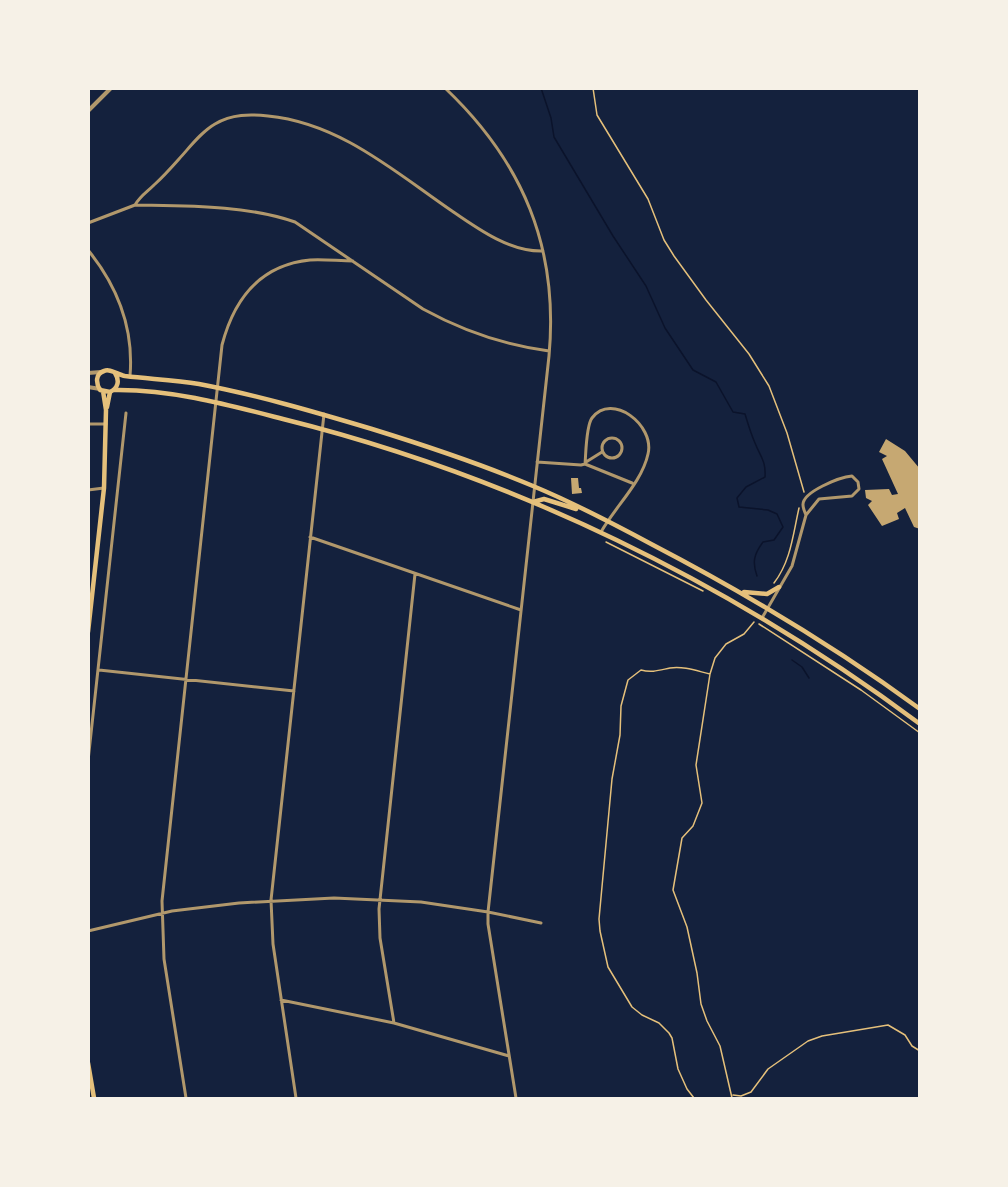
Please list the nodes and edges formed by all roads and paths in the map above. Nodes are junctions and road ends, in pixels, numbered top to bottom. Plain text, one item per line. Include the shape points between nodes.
1 (111, 88) edge
2 (445, 88) edge
3 (593, 88) edge
4 (88, 111) edge
5 (135, 205) junction
6 (88, 223) edge
7 (88, 250) edge
8 (543, 250) junction
9 (353, 261) junction
10 (549, 351) junction
11 (102, 372) junction
12 (115, 373) junction
13 (88, 374) edge
14 (130, 376) junction
15 (88, 387) edge
16 (217, 387) junction
17 (102, 391) junction
18 (112, 391) junction
19 (215, 403) junction
20 (106, 410) junction
21 (126, 413) dead end
22 (324, 414) junction
23 (88, 424) edge
24 (105, 424) junction
25 (322, 428) junction
26 (602, 452) junction
27 (537, 462) junction
28 (585, 464) junction
29 (633, 484) junction
30 (534, 487) junction
31 (105, 488) junction
32 (88, 490) edge
33 (814, 491) junction
34 (804, 493) dead end
35 (819, 499) junction
36 (801, 501) dead end
37 (533, 502) junction
38 (588, 512) junction
39 (806, 515) junction
40 (607, 521) junction
41 (600, 533) junction
42 (310, 537) junction
43 (605, 541) dead end
44 (415, 574) junction
45 (771, 586) dead end
46 (779, 587) junction
47 (743, 592) junction
48 (708, 594) dead end
49 (768, 607) junction
50 (521, 610) junction
51 (762, 618) junction
52 (89, 621) edge
53 (88, 632) edge
54 (99, 669) junction
55 (710, 674) junction
56 (185, 679) junction
57 (294, 691) junction
58 (920, 709) edge
59 (920, 724) edge
60 (920, 733) edge
61 (88, 761) edge
62 (270, 900) junction
63 (380, 900) junction
64 (488, 912) junction
65 (162, 913) junction
66 (541, 923) dead end
67 (88, 931) edge
68 (281, 1000) junction
69 (394, 1023) junction
70 (920, 1051) edge
71 (509, 1056) junction
72 (88, 1063) edge
73 (732, 1097) edge
74 (88, 1098) edge
75 (94, 1098) edge
76 (186, 1098) edge
77 (296, 1098) edge
78 (516, 1098) edge
79 (694, 1098) edge

1 - 4 street
2 - 8 street via 499,149 521,187
3 - 34 path via 597,114 648,199 664,240 705,300 750,354 769,386
5 - 6 street
5 - 8 street via 215,124 246,114 277,116 330,131 361,148 476,228 514,245
5 - 9 street via 275,215 307,228
7 - 14 street via 112,284 126,319
8 - 10 street via 551,306
9 - 10 street via 448,322 495,341
9 - 16 street via 311,260 293,264 275,270 251,287 228,323
10 - 27 street
11 - 12 main road
11 - 13 street
11 - 17 main road via 96,380
12 - 14 main road
12 - 18 main road via 118,380
14 - 16 main road
15 - 17 street
16 - 19 street
16 - 22 main road
17 - 18 main road
17 - 20 main road
18 - 19 main road via 151,392
18 - 20 main road
19 - 25 main road
19 - 56 street
20 - 24 main road
21 - 54 street
22 - 25 street
22 - 30 main road
23 - 24 street
24 - 31 main road
25 - 37 main road via 394,450
25 - 42 street
26 - 26 street via 607,457 616,457 622,450 621,443 609,438 602,445
26 - 28 street
27 - 28 street
27 - 30 street
28 - 29 street
28 - 29 street via 592,417 616,410 631,415 642,424 649,452
29 - 40 street
30 - 37 street
30 - 38 main road
31 - 32 street
31 - 52 main road
33 - 35 street
33 - 35 street via 842,477 852,476 858,482 852,496
33 - 39 street via 802,505
35 - 39 street
36 - 45 path via 791,547
37 - 38 main road via 544,499
37 - 41 main road
37 - 50 street
38 - 40 main road
39 - 46 street via 792,566
40 - 41 street
40 - 47 main road
41 - 51 main road
42 - 44 street
42 - 57 street
43 - 48 path
44 - 50 street
44 - 63 street
46 - 47 main road via 767,594
46 - 49 street
47 - 49 main road
49 - 51 street
49 - 58 main road
50 - 64 street
51 - 59 main road
52 - 53 main road
54 - 56 street
54 - 61 street
55 - 60 path via 718,653 744,634 754,621
55 - 73 path via 696,765 702,803 693,826 682,837 673,890 687,927 701,1004 720,1046
55 - 79 path via 690,668 641,670 628,680 612,779 599,919 609,967 632,1007 669,1033 680,1073
56 - 57 street
56 - 65 street
57 - 62 street
62 - 63 street
62 - 65 street
62 - 68 street
63 - 64 street
63 - 69 street via 380,938
64 - 66 street
64 - 71 street
65 - 67 street
65 - 76 street via 164,959
68 - 69 street
68 - 77 street
69 - 71 street
70 - 73 path via 901,1031 887,1025 822,1036 808,1041 768,1069 750,1092
71 - 78 street
72 - 75 main road
74 - 75 main road

